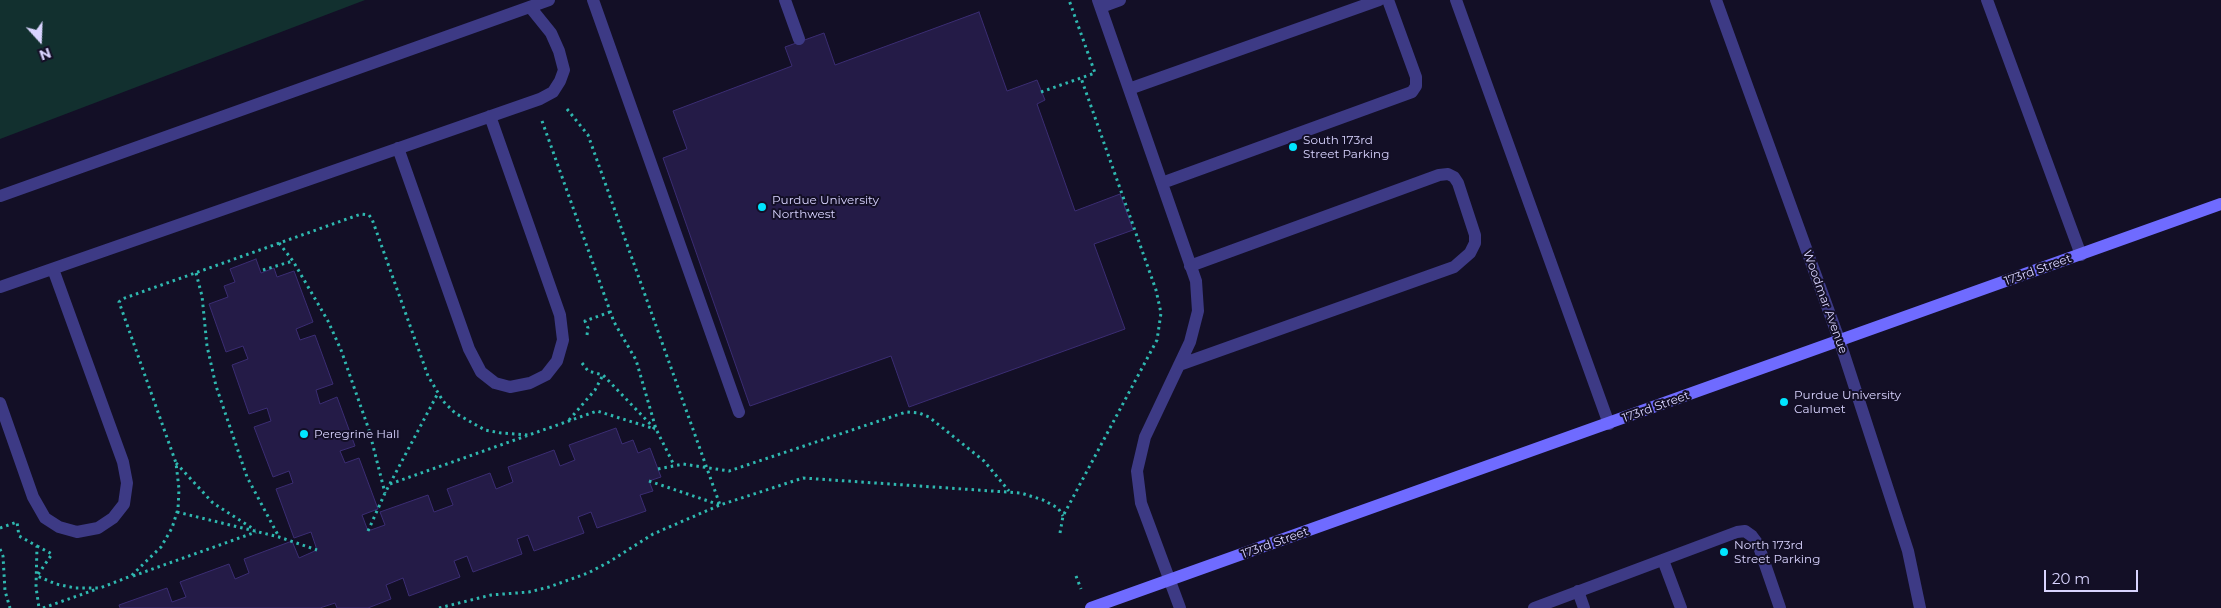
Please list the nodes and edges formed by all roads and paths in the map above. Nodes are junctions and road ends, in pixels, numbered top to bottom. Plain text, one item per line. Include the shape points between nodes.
1 (550, 0) edge
2 (594, 0) edge
3 (785, 0) edge
4 (1069, 0) edge
5 (1120, 0) edge
6 (1379, 0) edge
7 (1388, 0) edge
8 (1456, 0) edge
9 (1716, 0) edge
10 (1987, 0) edge
11 (1099, 3) edge
12 (530, 7) junction
13 (799, 39) dead end
14 (1081, 78) junction
15 (1129, 89) junction
16 (1042, 92) dead end
17 (535, 101) junction
18 (490, 116) junction
19 (398, 148) junction
20 (1162, 183) junction
21 (0, 196) edge
22 (2221, 204) edge
23 (279, 243) junction
24 (2081, 255) junction
25 (293, 261) junction
26 (1190, 266) junction
27 (53, 269) junction
28 (263, 270) dead end
29 (196, 273) junction
30 (0, 287) edge
31 (610, 312) junction
32 (1840, 342) junction
33 (585, 344) dead end
34 (582, 359) dead end
35 (1179, 365) junction
36 (603, 374) junction
37 (438, 393) junction
38 (0, 403) edge
39 (739, 412) dead end
40 (568, 421) junction
41 (1609, 424) junction
42 (656, 429) junction
43 (529, 435) junction
44 (176, 463) junction
45 (674, 465) junction
46 (658, 469) dead end
47 (649, 481) dead end
48 (390, 484) junction
49 (1009, 492) dead end
50 (385, 493) junction
51 (177, 512) junction
52 (0, 528) edge
53 (368, 531) dead end
54 (257, 532) junction
55 (1060, 533) dead end
56 (279, 537) junction
57 (38, 546) junction
58 (0, 548) edge
59 (317, 550) dead end
60 (1664, 560) junction
61 (37, 576) junction
62 (131, 576) junction
63 (1170, 580) junction
64 (100, 588) junction
65 (1578, 591) junction
66 (10, 608) edge
67 (41, 608) edge
68 (439, 608) edge
69 (1091, 608) edge
70 (1180, 608) edge
71 (1534, 608) edge
72 (1584, 608) edge
73 (1681, 608) edge
74 (1780, 608) edge
75 (1920, 608) edge

1 - 12 street
2 - 39 street
3 - 13 street
4 - 14 path via 1094,74
5 - 11 street
6 - 15 street
7 - 20 street via 1416,78 1412,92
8 - 41 street
9 - 32 street, Woodmar Avenue
10 - 24 street
11 - 15 street
12 - 17 street via 551,33 564,70 553,92
12 - 21 street
14 - 16 path
14 - 55 path via 1161,312 1158,340 1063,516
15 - 20 street
17 - 18 street
17 - 31 path
18 - 19 street
18 - 19 street via 560,315 563,340 557,361 546,375 530,383 510,387 495,383 481,372 469,349
19 - 27 street
20 - 26 street
22 - 24 street, 173rd Street
23 - 25 path
23 - 29 path
23 - 37 path via 361,214 369,215 428,376
24 - 32 street, 173rd Street
25 - 28 path
25 - 50 path via 341,350 369,430
26 - 35 street via 1196,282 1198,311 1190,342
26 - 35 street via 1448,174 1458,184 1475,235 1470,253 1454,266
27 - 30 street
27 - 38 street via 123,462 127,483 124,504 113,518 98,528 77,532 59,527 45,518 33,497
29 - 44 path via 119,302
29 - 56 path via 216,386 248,477
31 - 33 path via 585,320 588,328
31 - 42 path via 636,360
32 - 41 street, 173rd Street
32 - 75 street, Woodmar Avenue via 1908,551
34 - 36 path via 582,365 588,371
35 - 63 street via 1145,437 1136,471 1141,503
36 - 40 path via 591,396
36 - 42 path
37 - 43 path via 455,413 477,426 501,433
37 - 48 path
40 - 42 path via 597,411
40 - 43 path
41 - 63 street, 173rd Street
42 - 45 path
43 - 48 path
44 - 51 path via 180,489
44 - 54 path via 213,503
45 - 46 path
45 - 49 path via 729,472 906,412 919,413 929,417 984,461
47 - 68 path via 720,505 653,534 609,562 572,579 529,592 491,595
48 - 50 path
50 - 53 path
51 - 54 path
51 - 62 path via 160,547
52 - 57 path via 17,522 19,536
54 - 56 path
54 - 62 path
56 - 59 path
57 - 61 path
57 - 61 path via 52,554
58 - 66 path via 4,591
60 - 65 street
60 - 73 street
60 - 74 street via 1745,531 1758,544
61 - 64 path via 75,588
61 - 67 path via 36,598
62 - 64 path
63 - 69 street, 173rd Street
63 - 70 street
64 - 67 path
65 - 71 street
65 - 72 street

